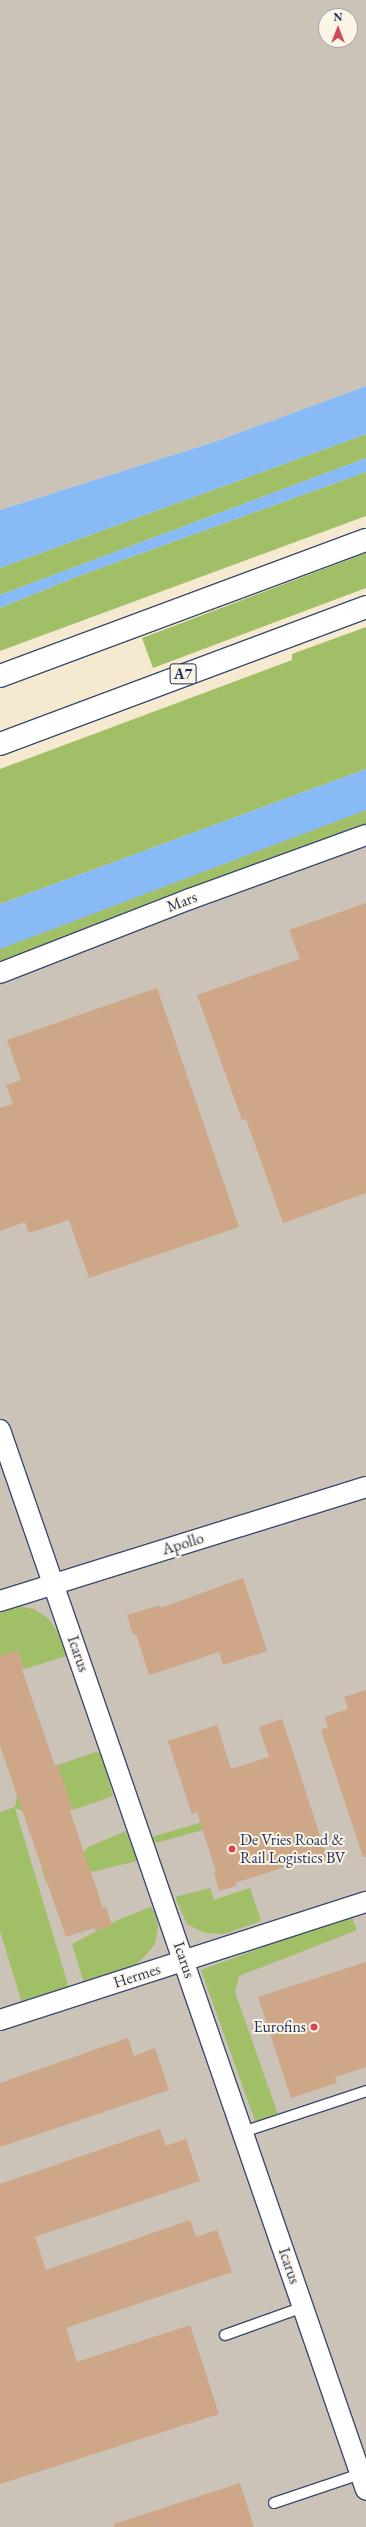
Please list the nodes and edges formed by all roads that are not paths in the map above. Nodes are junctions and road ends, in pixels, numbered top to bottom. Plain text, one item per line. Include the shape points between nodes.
1 (366, 540) edge
2 (366, 607) edge
3 (0, 676) edge
4 (0, 744) edge
5 (366, 835) edge
6 (0, 973) edge
7 (0, 1430) edge
8 (366, 1486) edge
9 (54, 1584) junction
10 (0, 1601) edge
11 (366, 1902) edge
12 (185, 1960) junction
13 (0, 2020) edge
14 (366, 2092) edge
15 (243, 2132) junction
16 (303, 2307) junction
17 (225, 2335) dead end
18 (363, 2482) edge
19 (274, 2503) dead end

1 - 3 highway
2 - 4 highway, A7
5 - 6 street, Mars via 190,899
7 - 9 street, Icarus
8 - 9 street, Apollo
9 - 10 street, Apollo
9 - 12 street, Icarus
11 - 12 street, Hermes
12 - 13 street, Hermes
12 - 15 street, Icarus
14 - 15 lane
15 - 16 street, Icarus
16 - 17 lane
16 - 18 street, Icarus
18 - 19 lane

